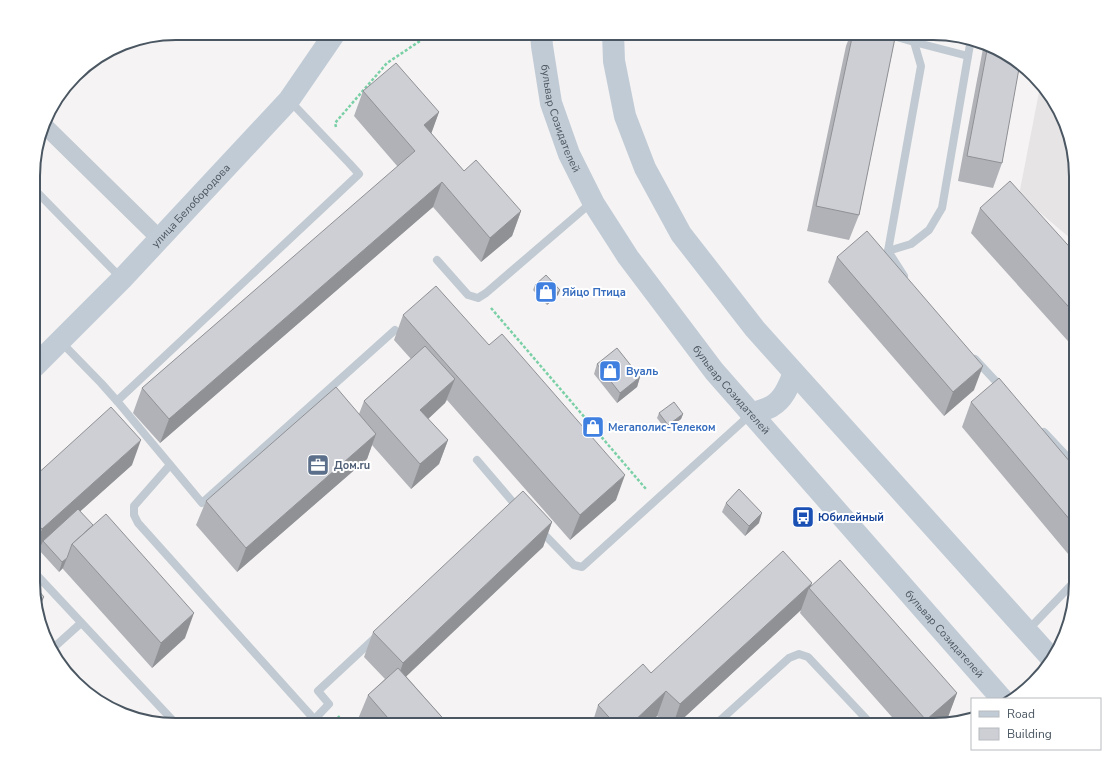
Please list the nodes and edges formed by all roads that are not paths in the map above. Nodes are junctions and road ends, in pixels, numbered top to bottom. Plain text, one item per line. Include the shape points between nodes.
1 (330, 40) edge
2 (542, 40) edge
3 (613, 40) edge
4 (907, 40) edge
5 (914, 42) junction
6 (970, 46) edge
7 (968, 56) junction
8 (289, 100) junction
9 (48, 129) edge
10 (40, 195) edge
11 (592, 202) junction
12 (159, 238) junction
13 (888, 252) junction
14 (437, 260) dead end
15 (122, 279) junction
16 (909, 283) edge
17 (395, 330) dead end
18 (60, 341) junction
19 (969, 352) edge
20 (40, 361) edge
21 (794, 373) junction
22 (1011, 398) edge
23 (117, 401) junction
24 (751, 414) junction
25 (1038, 426) edge
26 (1069, 459) edge
27 (477, 460) dead end
28 (170, 465) junction
29 (518, 512) edge
30 (535, 525) edge
31 (40, 578) edge
32 (1069, 587) edge
33 (81, 622) junction
34 (383, 631) edge
35 (1027, 631) junction
36 (56, 645) edge
37 (1048, 654) edge
38 (1001, 698) edge
39 (170, 718) edge
40 (308, 718) edge
41 (315, 718) edge
42 (723, 718) edge
43 (865, 718) edge

1 - 8 street, улица Белобородова
2 - 11 street, бульвар Созидателей via 551,103 569,154
3 - 21 street via 614,61 625,116 645,168 681,234 755,329
4 - 5 lane
5 - 7 lane
5 - 13 lane via 920,66
6 - 7 lane
7 - 13 lane via 942,208 929,230 910,244
8 - 12 street, улица Белобородова
8 - 23 lane via 359,174
9 - 12 street
10 - 15 lane
11 - 14 lane via 478,298 468,295
11 - 24 street, бульвар Созидателей via 633,264 714,371
12 - 15 street, улица Белобородова
13 - 16 lane
15 - 18 street, улица Белобородова
17 - 28 lane via 202,503
18 - 20 street, улица Белобородова
18 - 23 lane
19 - 22 lane
21 - 24 street via 787,391 779,401 772,407
21 - 35 street
23 - 28 lane
24 - 30 lane via 582,567 574,565
24 - 38 street, бульвар Созидателей
25 - 26 lane
27 - 29 lane
28 - 40 lane via 134,506 134,515 138,523
31 - 33 lane
32 - 35 lane
33 - 36 lane
33 - 39 lane
34 - 41 lane via 318,690 329,704
35 - 37 street
42 - 43 lane via 789,658 799,654 808,657

